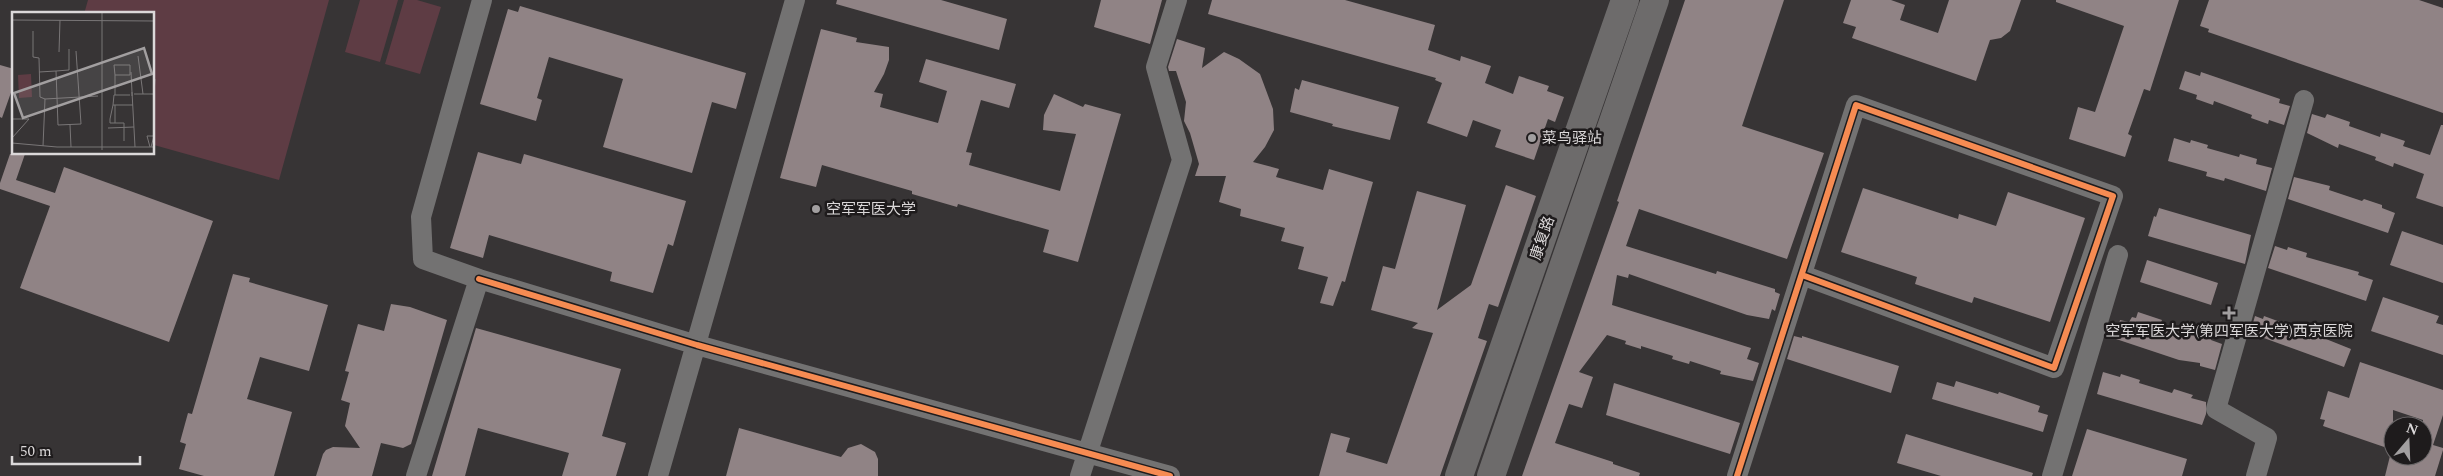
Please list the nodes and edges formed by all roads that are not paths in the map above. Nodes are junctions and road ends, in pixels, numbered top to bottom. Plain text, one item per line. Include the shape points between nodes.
1 (482, 0) edge
2 (795, 0) edge
3 (1177, 0) edge
4 (1625, 0) edge
5 (1655, 0) edge
6 (2304, 100) dead end
7 (2118, 255) dead end
8 (1802, 275) junction
9 (479, 280) junction
10 (697, 345) junction
11 (1086, 452) junction
12 (416, 476) edge
13 (658, 476) edge
14 (1080, 476) edge
15 (1170, 476) edge
16 (1459, 476) edge
17 (1491, 476) edge
18 (1737, 476) edge
19 (2052, 476) edge
20 (2256, 476) edge

1 - 9 street via 421,218 423,260
2 - 10 street
3 - 11 street via 1156,66 1182,160
4 - 16 main road, 康复路
5 - 17 main road, 康复路
6 - 20 street via 2216,409 2267,438
7 - 19 street
8 - 8 street via 1856,105 2113,196 2054,368
8 - 18 street
9 - 10 street
9 - 12 street
10 - 11 street
10 - 13 street
11 - 14 street
11 - 15 street

